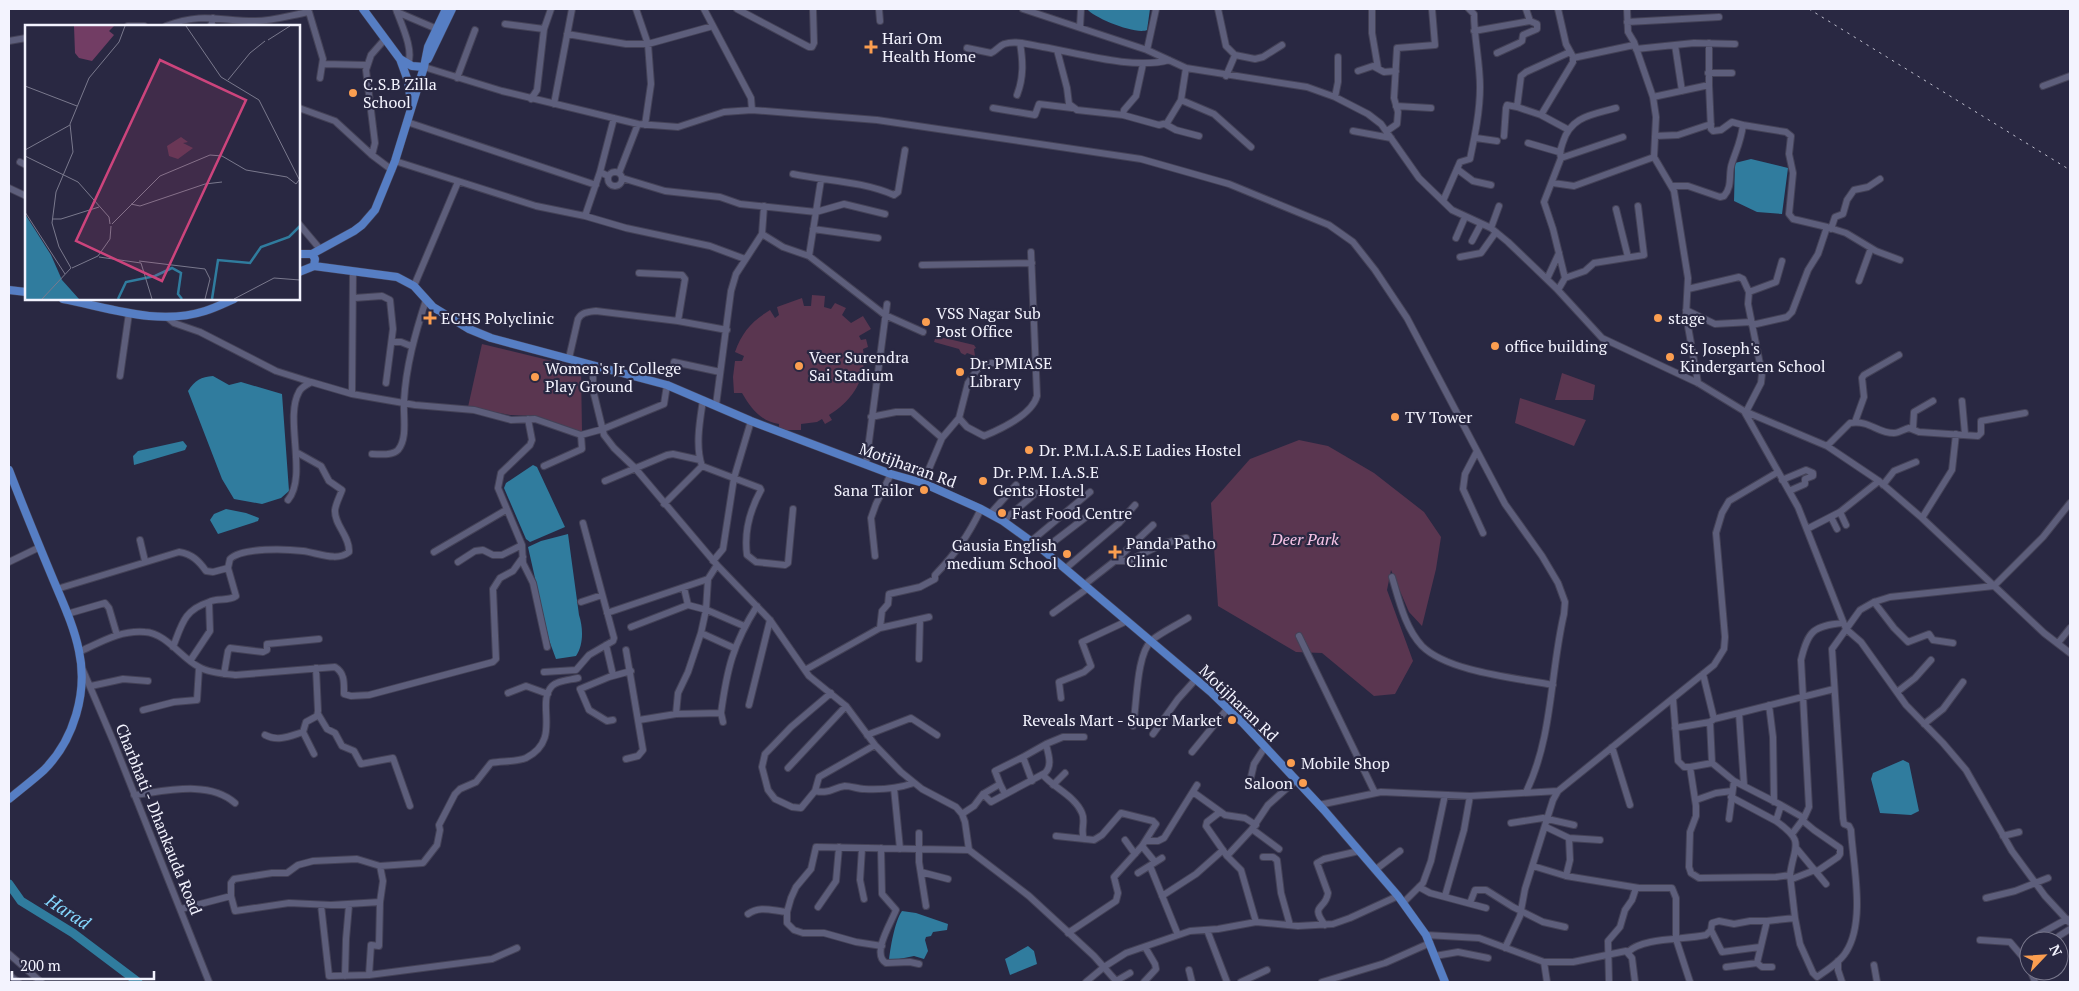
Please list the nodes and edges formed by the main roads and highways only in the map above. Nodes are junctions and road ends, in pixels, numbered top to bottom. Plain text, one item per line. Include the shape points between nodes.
1 (363, 9) edge
2 (446, 9) edge
3 (452, 9) edge
4 (400, 59) junction
5 (425, 64) junction
6 (411, 108) junction
7 (300, 254) edge
8 (312, 254) junction
9 (314, 266) junction
10 (300, 272) edge
11 (9, 290) edge
12 (25, 292) edge
13 (68, 300) edge
14 (232, 300) edge
15 (9, 470) edge
16 (9, 798) edge
17 (1446, 982) edge

1 - 4 main road
2 - 5 main road via 428,47
3 - 5 main road
4 - 5 main road via 408,64
4 - 6 main road via 408,82
5 - 6 main road
6 - 8 main road via 384,193 371,217 354,231
7 - 8 main road
8 - 9 main road
9 - 10 main road
9 - 17 main road, Motijharan Rd via 388,275 414,286 433,307 491,338 667,385 751,421 923,484 1002,521 1127,620 1228,708 1398,896 1426,935
11 - 12 main road
13 - 14 main road via 168,318 206,311
15 - 16 main road via 67,612 81,667 80,697 67,737 44,770

